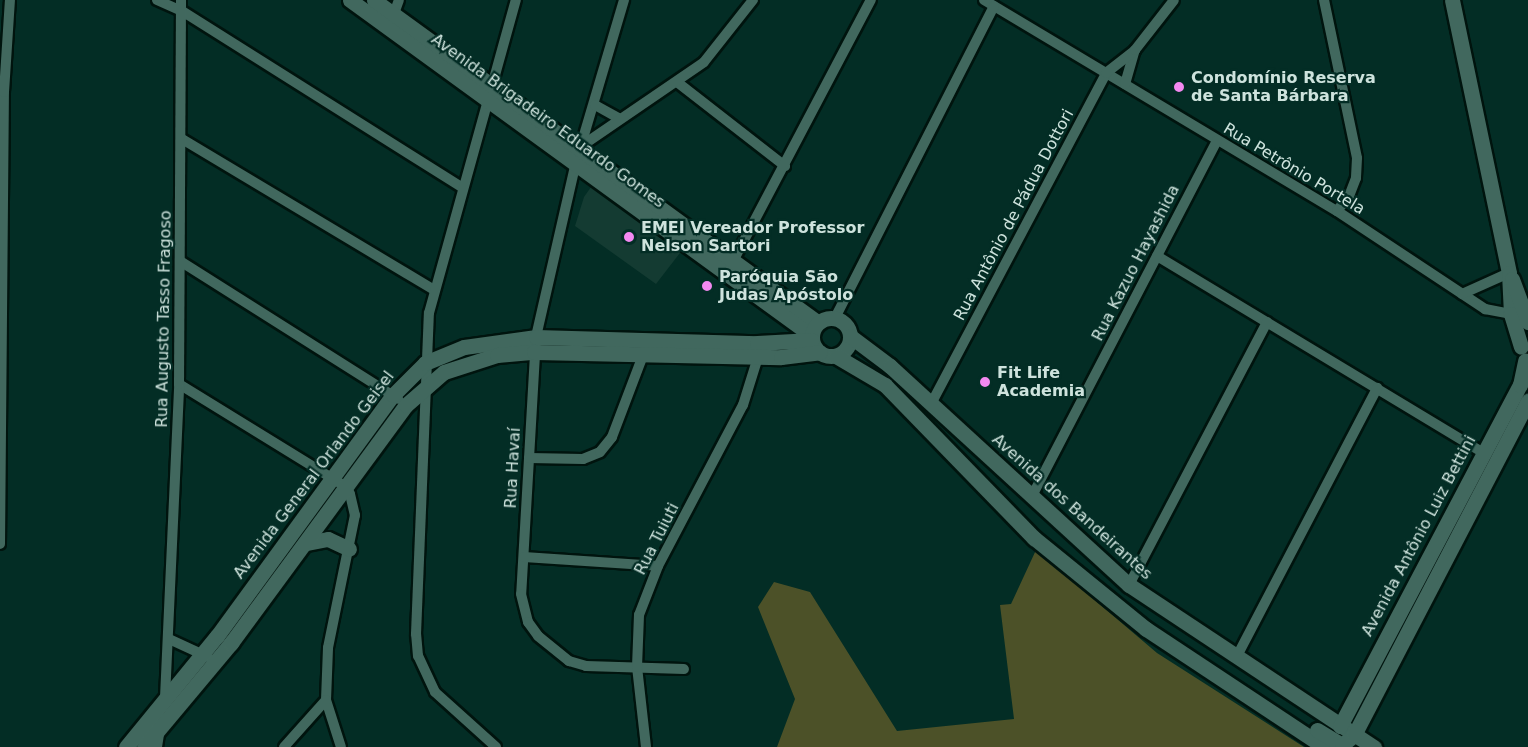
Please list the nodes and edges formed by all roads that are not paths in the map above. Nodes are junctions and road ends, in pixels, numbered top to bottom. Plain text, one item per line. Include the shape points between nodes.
1 (10, 0) edge
2 (157, 0) edge
3 (350, 0) edge
4 (374, 0) edge
5 (516, 0) edge
6 (624, 0) edge
7 (753, 0) edge
8 (872, 0) edge
9 (1174, 0) edge
10 (1324, 0) edge
11 (1452, 0) edge
12 (989, 3) edge
13 (181, 6) edge
14 (394, 14) edge
15 (1135, 50) junction
16 (1106, 73) junction
17 (492, 82) junction
18 (678, 82) junction
19 (1125, 84) junction
20 (2, 97) edge
21 (487, 98) junction
22 (595, 105) junction
23 (618, 118) junction
24 (182, 139) junction
25 (1217, 140) junction
26 (580, 147) junction
27 (576, 162) junction
28 (785, 166) junction
29 (3, 180) edge
30 (462, 187) junction
31 (1337, 211) junction
32 (1157, 256) junction
33 (180, 261) junction
34 (730, 267) junction
35 (1509, 273) junction
36 (434, 290) junction
37 (1462, 294) junction
38 (1511, 314) junction
39 (835, 318) junction
40 (1267, 322) junction
41 (1528, 322) edge
42 (850, 336) junction
43 (815, 338) junction
44 (535, 344) junction
45 (645, 347) junction
46 (1525, 352) edge
47 (836, 356) junction
48 (758, 357) junction
49 (425, 363) junction
50 (427, 383) junction
51 (179, 384) junction
52 (1377, 388) junction
53 (393, 395) junction
54 (1528, 400) edge
55 (931, 404) junction
56 (406, 405) junction
57 (1, 413) edge
58 (1482, 453) junction
59 (529, 458) junction
60 (331, 478) junction
61 (345, 486) junction
62 (1032, 496) junction
63 (1, 516) edge
64 (307, 543) junction
65 (0, 544) edge
66 (349, 549) junction
67 (524, 557) junction
68 (658, 566) junction
69 (1129, 585) junction
70 (169, 639) junction
71 (209, 658) junction
72 (1236, 658) junction
73 (637, 667) junction
74 (684, 669) dead end
75 (1240, 691) junction
76 (165, 700) junction
77 (326, 700) junction
78 (1340, 726) junction
79 (160, 728) junction
80 (1354, 735) junction
81 (126, 747) edge
82 (144, 747) edge
83 (157, 747) edge
84 (284, 747) edge
85 (340, 747) edge
86 (496, 747) edge
87 (646, 747) edge
88 (1324, 747) edge
89 (1374, 747) edge

1 - 20 street
2 - 13 street
3 - 14 street, Avenida Brigadeiro Eduardo Gomes
4 - 14 street, Avenida Brigadeiro Eduardo Gomes
5 - 17 street
6 - 22 street, Rua Havaí
7 - 18 street via 723,42
8 - 28 street
9 - 15 street, Rua Antônio de Pádua Dottori
10 - 31 street via 1357,158 1356,178
11 - 35 street
12 - 16 street, Rua Petrônio Portela
12 - 39 street
13 - 24 street, Rua Augusto Tasso Fragoso
13 - 30 street
14 - 17 street, Avenida Brigadeiro Eduardo Gomes
14 - 21 street, Avenida Brigadeiro Eduardo Gomes
15 - 16 street, Rua Antônio de Pádua Dottori
15 - 19 street, Rua Antônio de Pádua Dottori
16 - 19 street, Rua Petrônio Portela
16 - 55 street, Rua Antônio de Pádua Dottori
17 - 21 street
17 - 26 street, Avenida Brigadeiro Eduardo Gomes
18 - 23 street
18 - 28 street
19 - 25 street, Rua Petrônio Portela
20 - 29 street
21 - 27 street, Avenida Brigadeiro Eduardo Gomes
21 - 30 street
22 - 23 street
22 - 26 street, Rua Havaí
23 - 26 street
24 - 33 street, Rua Augusto Tasso Fragoso
24 - 36 street
25 - 31 street, Rua Petrônio Portela
25 - 32 street, Rua Kazuo Hayashida
26 - 27 street, Rua Havaí
26 - 34 street, Avenida Brigadeiro Eduardo Gomes
27 - 34 street, Avenida Brigadeiro Eduardo Gomes
27 - 44 street, Rua Havaí
28 - 34 street
29 - 57 street
30 - 36 street
31 - 37 street, Rua Petrônio Portela
32 - 40 street
32 - 62 street, Rua Kazuo Hayashida
33 - 51 street, Rua Augusto Tasso Fragoso
33 - 53 street
34 - 43 street, Avenida Brigadeiro Eduardo Gomes
35 - 37 street
35 - 38 street
35 - 41 street
36 - 49 street
37 - 38 street, Rua Petrônio Portela via 1485,309
38 - 46 street
39 - 42 street, Avenida dos Bandeirantes via 846,324
39 - 43 street
40 - 52 street
40 - 69 street
42 - 47 street via 847,348
42 - 55 street, Avenida dos Bandeirantes
43 - 45 street, Avenida General Orlando Geisel via 775,344
43 - 47 street
43 - 48 street, Avenida General Orlando Geisel
44 - 45 street, Avenida General Orlando Geisel
44 - 49 street, Avenida General Orlando Geisel via 464,347
44 - 50 street, Avenida General Orlando Geisel via 468,362
44 - 59 street, Rua Havaí
45 - 48 street, Avenida General Orlando Geisel
45 - 59 street via 612,437 600,452 583,459
46 - 58 street, Avenida Antônio Luiz Bettini via 1520,385
47 - 75 street via 885,386 1034,538 1146,629
48 - 68 street, Rua Tuiuti via 743,405
49 - 50 street
49 - 53 street, Avenida General Orlando Geisel
50 - 56 street, Avenida General Orlando Geisel
50 - 86 street via 418,656 435,692
51 - 60 street
51 - 70 street, Rua Augusto Tasso Fragoso
52 - 58 street
52 - 72 street
53 - 56 street
53 - 60 street, Avenida General Orlando Geisel
54 - 80 street, Avenida Antônio Luiz Bettini
55 - 62 street, Avenida dos Bandeirantes
56 - 61 street, Avenida General Orlando Geisel
57 - 63 street
58 - 78 street, Avenida Antônio Luiz Bettini
59 - 67 street, Rua Havaí
60 - 61 street
60 - 71 street, Avenida General Orlando Geisel
61 - 64 street, Avenida General Orlando Geisel
61 - 66 street via 354,504
62 - 69 street, Avenida dos Bandeirantes
63 - 65 street
64 - 66 street via 328,539
64 - 71 street, Avenida General Orlando Geisel
66 - 77 street via 328,648
67 - 68 street
67 - 73 street, Rua Havaí via 523,608 538,636 569,661 585,666
68 - 73 street, Rua Tuiuti via 639,615
69 - 72 street, Avenida dos Bandeirantes
70 - 71 street
70 - 76 street, Rua Augusto Tasso Fragoso
71 - 76 street, Avenida General Orlando Geisel
71 - 79 street, Avenida General Orlando Geisel
72 - 78 street, Avenida dos Bandeirantes
73 - 74 street, Rua Havaí
73 - 87 street, Rua Tuiuti
75 - 80 street via 1282,708 1337,744 1346,744
75 - 88 street
76 - 79 street, Rua Augusto Tasso Fragoso
76 - 81 street, Avenida General Orlando Geisel
77 - 84 street
77 - 85 street
78 - 80 street, Avenida dos Bandeirantes
79 - 82 street, Avenida General Orlando Geisel
79 - 83 street, Rua Augusto Tasso Fragoso
80 - 89 street, Avenida dos Bandeirantes

